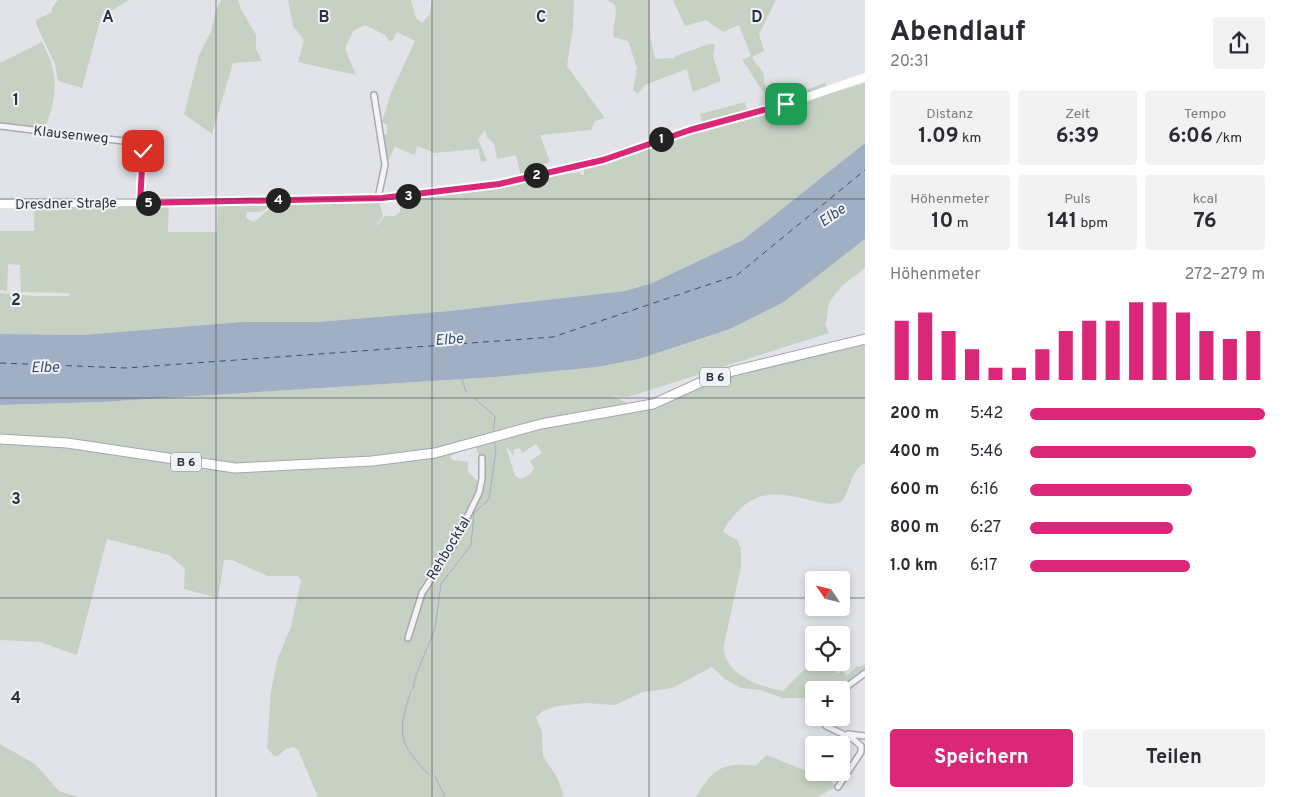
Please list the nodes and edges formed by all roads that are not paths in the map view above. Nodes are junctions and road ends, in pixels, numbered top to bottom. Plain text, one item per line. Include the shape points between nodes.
1 (865, 77) edge
2 (374, 94) dead end
3 (0, 126) edge
4 (378, 198) junction
5 (140, 203) junction
6 (0, 204) edge
7 (865, 339) edge
8 (0, 439) edge
9 (482, 458) dead end
10 (408, 638) dead end
11 (865, 673) edge
12 (850, 684) edge
13 (826, 726) edge
14 (842, 734) junction
15 (865, 736) edge
16 (838, 787) dead end

1 - 4 main road, Dresdner Straße via 603,160 499,184
2 - 4 street via 385,165
3 - 5 street, Klausenweg via 140,143 143,151
4 - 5 main road, Dresdner Straße
5 - 6 main road, Dresdner Straße
7 - 8 main road, B 6 via 733,371 653,404 541,424 410,457 342,464 235,468 67,443
9 - 10 street, Rehbocktal via 479,493 452,546 424,589
11 - 12 street
13 - 14 street
14 - 15 street
14 - 16 street via 857,741 862,748

